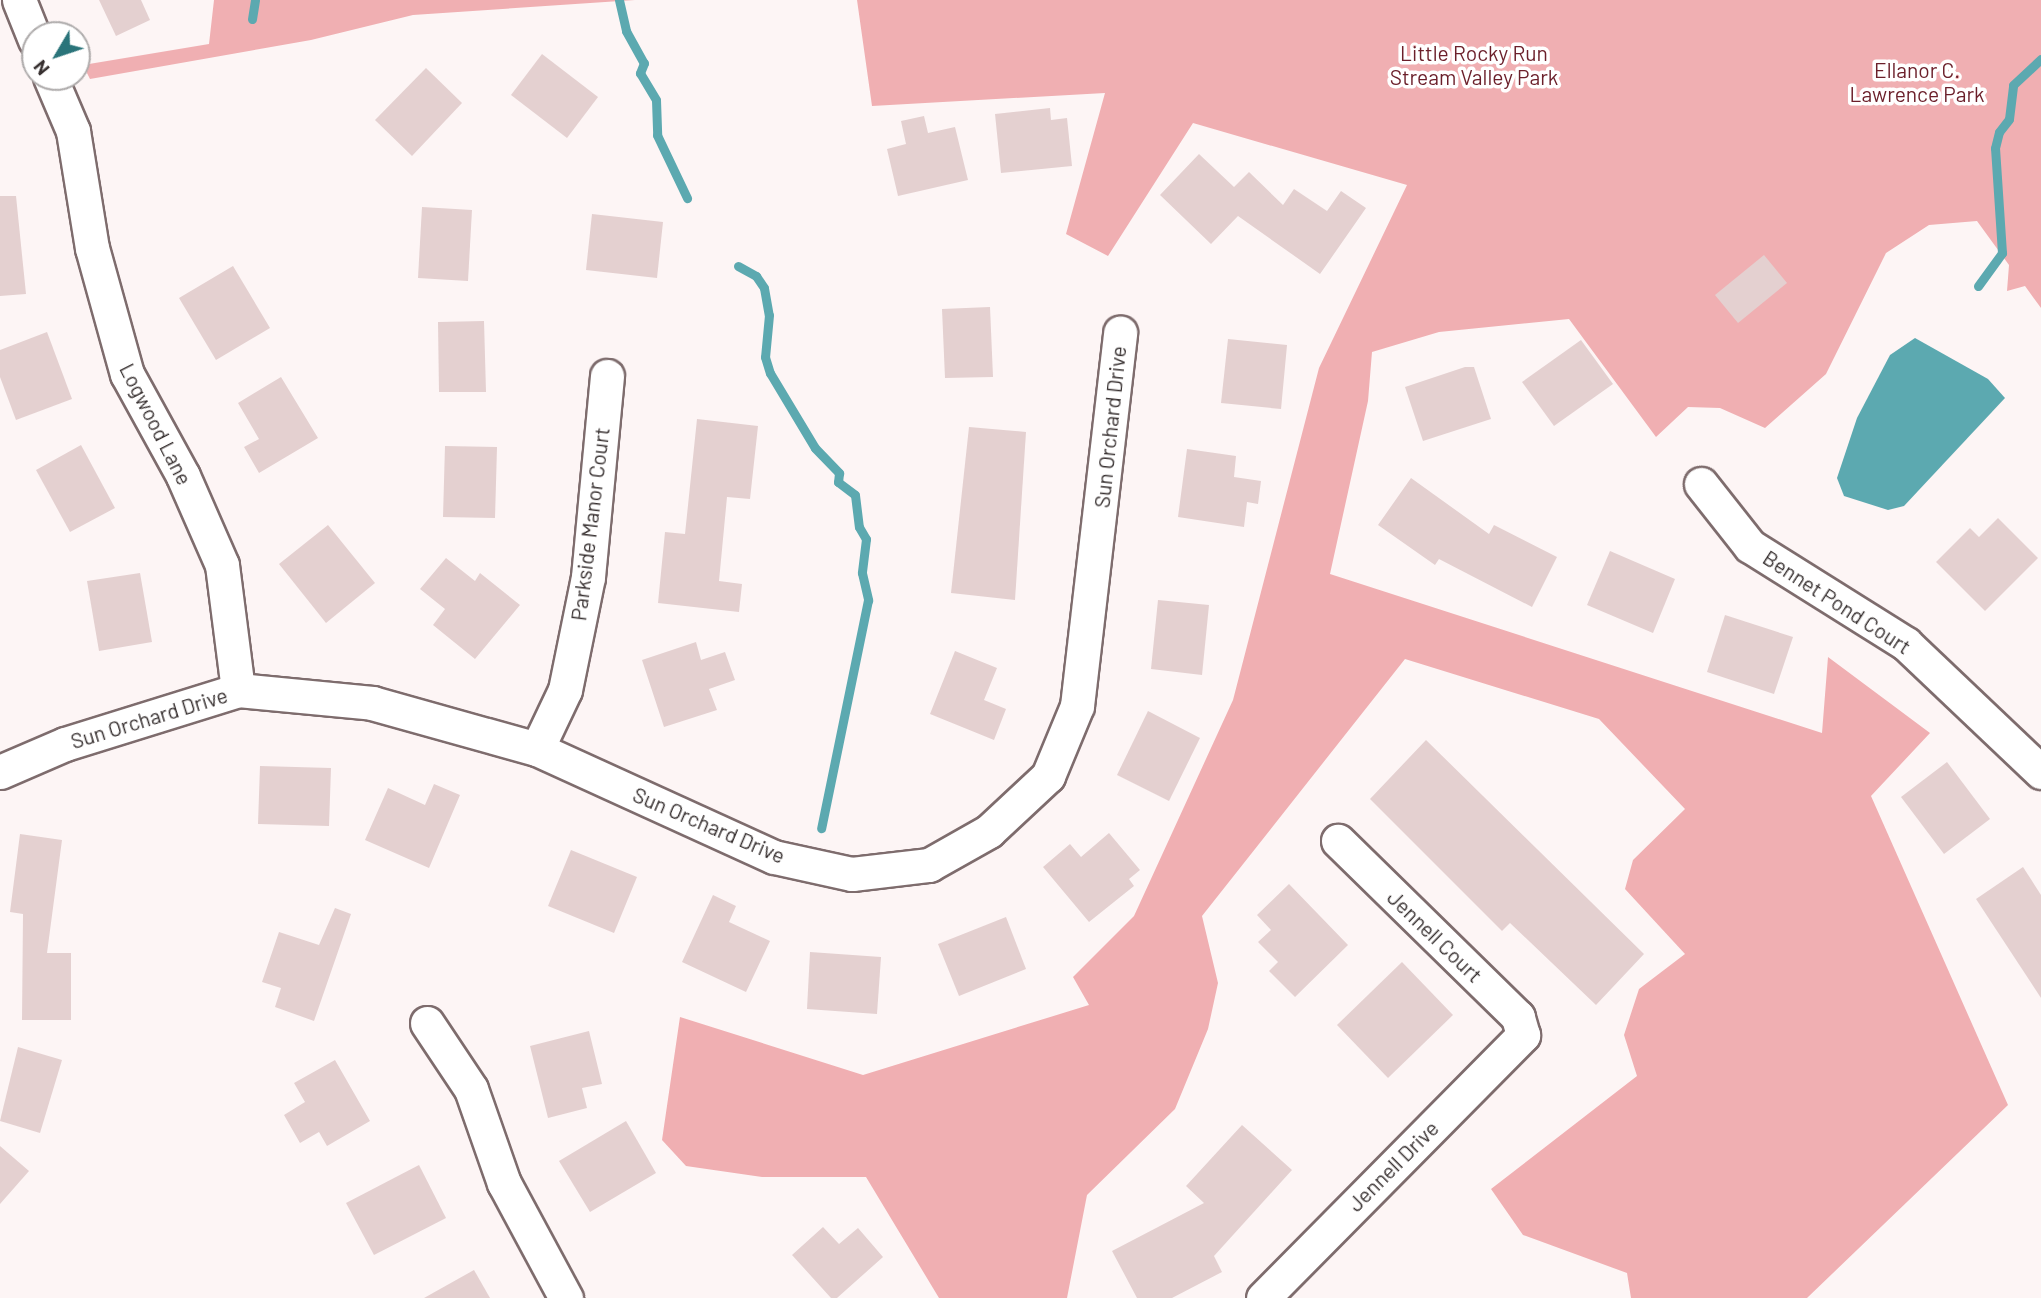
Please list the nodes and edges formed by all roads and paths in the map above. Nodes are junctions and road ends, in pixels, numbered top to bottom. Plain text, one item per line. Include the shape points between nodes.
1 (19, 0) edge
2 (27, 21) edge
3 (56, 91) edge
4 (1121, 332) dead end
5 (607, 376) dead end
6 (1701, 484) dead end
7 (238, 690) junction
8 (537, 749) junction
9 (0, 772) edge
10 (2041, 772) edge
11 (1338, 841) dead end
12 (427, 1023) dead end
13 (1523, 1035) joint
14 (566, 1298) edge
15 (1263, 1298) edge

1 - 2 street
3 - 7 street, Logwood Lane via 73,131 92,248 127,374 183,476 222,565
4 - 8 street, Sun Orchard Drive via 1077,706 1048,776 989,831 929,864 852,874 774,857
5 - 8 street, Parkside Manor Court via 588,577 565,690
6 - 10 street, Bennet Pond Court via 1751,546 1906,644
7 - 8 street, Sun Orchard Drive via 372,703
7 - 9 street, Sun Orchard Drive via 65,744
11 - 13 street, Jennell Court via 1518,1017
12 - 14 street via 471,1089 504,1183
13 - 15 street, Jennell Drive

